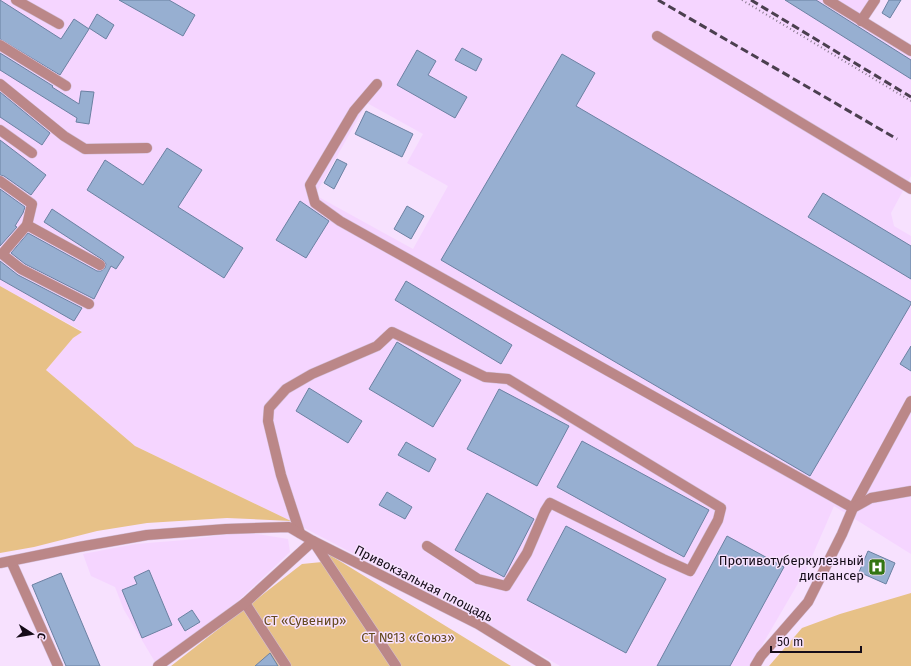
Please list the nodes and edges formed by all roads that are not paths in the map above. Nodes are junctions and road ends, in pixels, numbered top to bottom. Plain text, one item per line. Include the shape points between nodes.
1 (16, 0) edge
2 (828, 0) edge
3 (875, 0) edge
4 (862, 21) junction
5 (59, 24) dead end
6 (657, 36) dead end
7 (0, 45) edge
8 (911, 51) edge
9 (0, 84) edge
10 (377, 84) dead end
11 (66, 86) dead end
12 (0, 130) edge
13 (147, 148) dead end
14 (32, 153) dead end
15 (0, 180) edge
16 (911, 189) edge
17 (26, 225) junction
18 (1, 254) edge
19 (100, 265) dead end
20 (89, 304) dead end
21 (911, 401) edge
22 (911, 491) edge
23 (851, 512) junction
24 (300, 534) junction
25 (313, 541) junction
26 (427, 546) dead end
27 (11, 561) junction
28 (0, 563) edge
29 (245, 603) junction
30 (58, 666) edge
31 (158, 666) edge
32 (286, 666) edge
33 (396, 666) edge
34 (546, 666) edge
35 (755, 666) edge

1 - 5 street
2 - 4 street
3 - 4 street
4 - 8 street
6 - 16 street
7 - 11 street
9 - 13 street via 64,136 85,149
10 - 23 street via 354,111 310,185 315,202 340,221
12 - 14 street
15 - 17 street via 32,204
17 - 18 street
17 - 19 street
18 - 20 street via 20,269
21 - 23 street
22 - 23 street via 871,498
23 - 35 street via 808,602
24 - 25 street, Привокзальная площадь
24 - 26 street via 281,475 268,421 269,408 286,389 312,374 377,346 392,332 485,377 508,379 722,508 690,571 550,503 527,553 506,586 478,579
24 - 27 street, Привокзальная площадь via 289,527 146,535
25 - 29 street
25 - 33 street
25 - 34 street, Привокзальная площадь via 478,624
27 - 28 street
27 - 30 street
29 - 31 street
29 - 32 street

